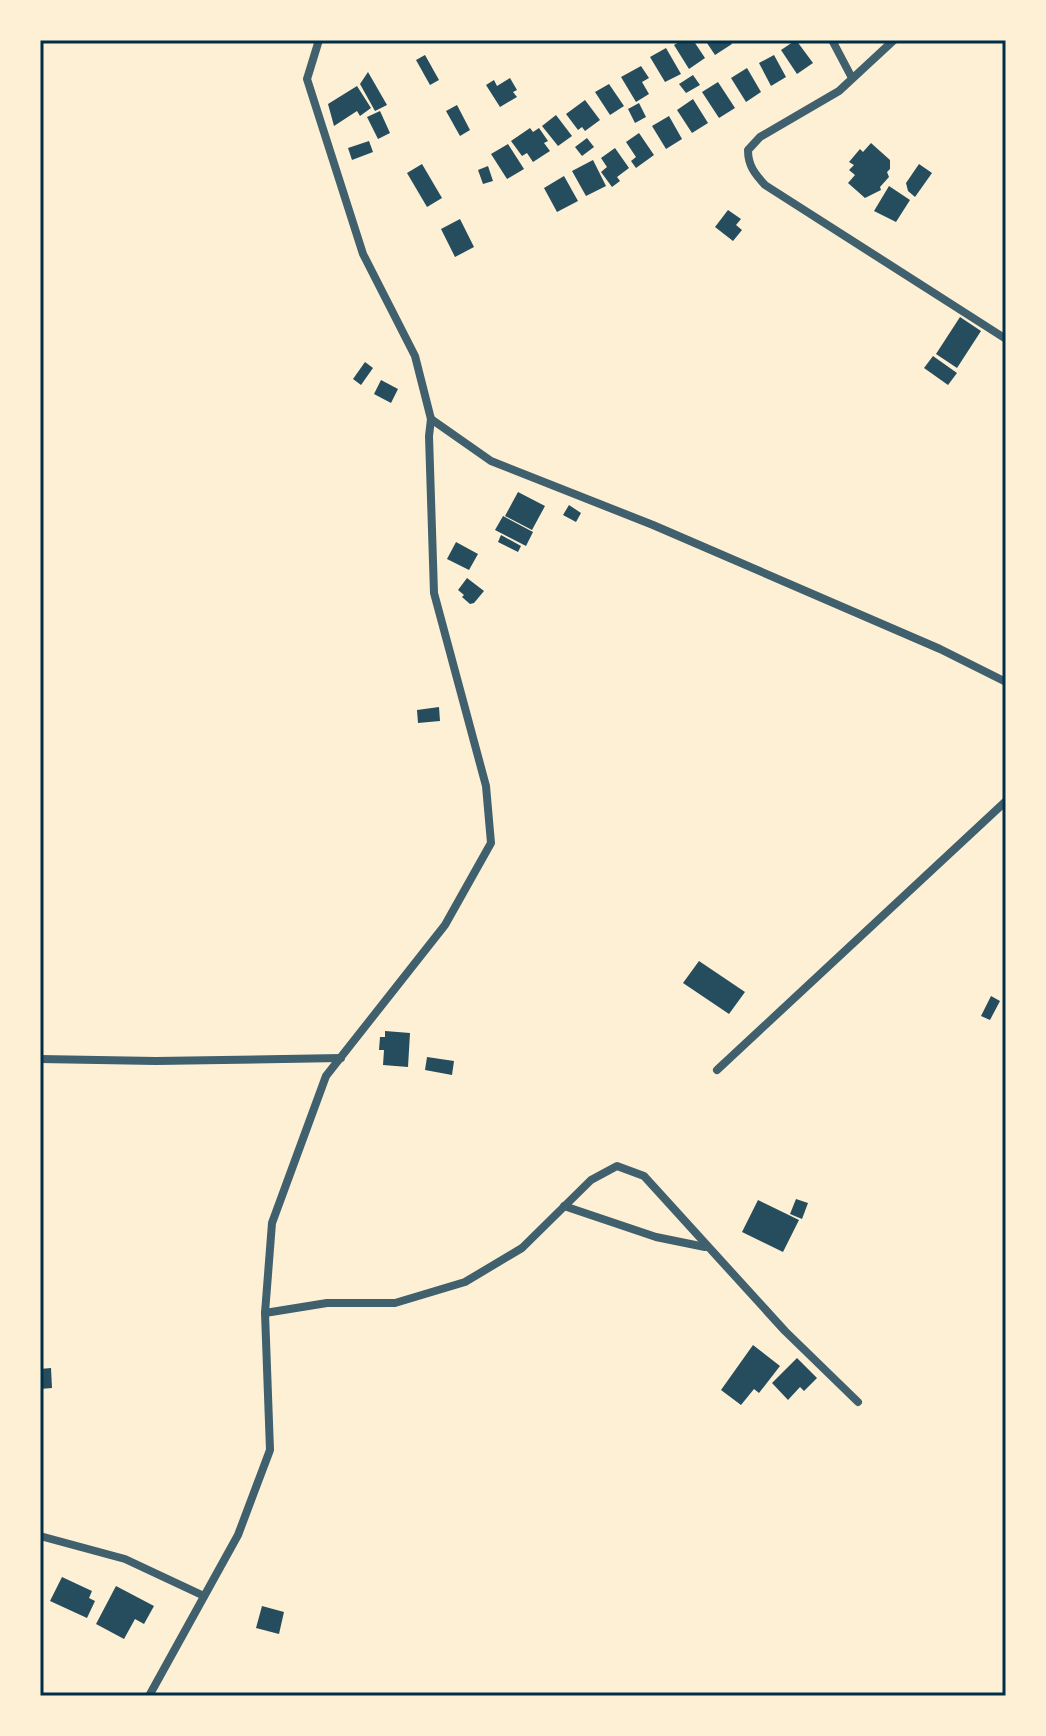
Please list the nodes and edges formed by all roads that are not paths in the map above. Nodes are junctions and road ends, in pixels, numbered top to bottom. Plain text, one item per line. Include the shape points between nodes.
1 (319, 40) edge
2 (832, 40) edge
3 (894, 40) edge
4 (852, 78) junction
5 (1006, 339) edge
6 (431, 419) junction
7 (1006, 682) edge
8 (1006, 801) edge
9 (341, 1058) junction
10 (40, 1059) edge
11 (717, 1070) dead end
12 (564, 1206) junction
13 (707, 1248) junction
14 (265, 1313) junction
15 (858, 1402) dead end
16 (40, 1536) edge
17 (204, 1596) junction
18 (149, 1696) edge

1 - 6 street via 307,79 319,123 363,254 415,356
2 - 4 street
3 - 4 street
4 - 5 street via 760,137 748,150 753,172 765,185
6 - 7 street via 491,461 653,525
6 - 9 street via 434,593 486,786 491,843 445,925
8 - 11 street
9 - 10 street
9 - 14 street via 326,1076 272,1223
12 - 13 street
12 - 13 street via 591,1180 617,1166 644,1176
12 - 14 street via 522,1248 465,1282 395,1303 327,1303
13 - 15 street
14 - 17 street via 270,1450 238,1535
16 - 17 street via 125,1559
17 - 18 street

